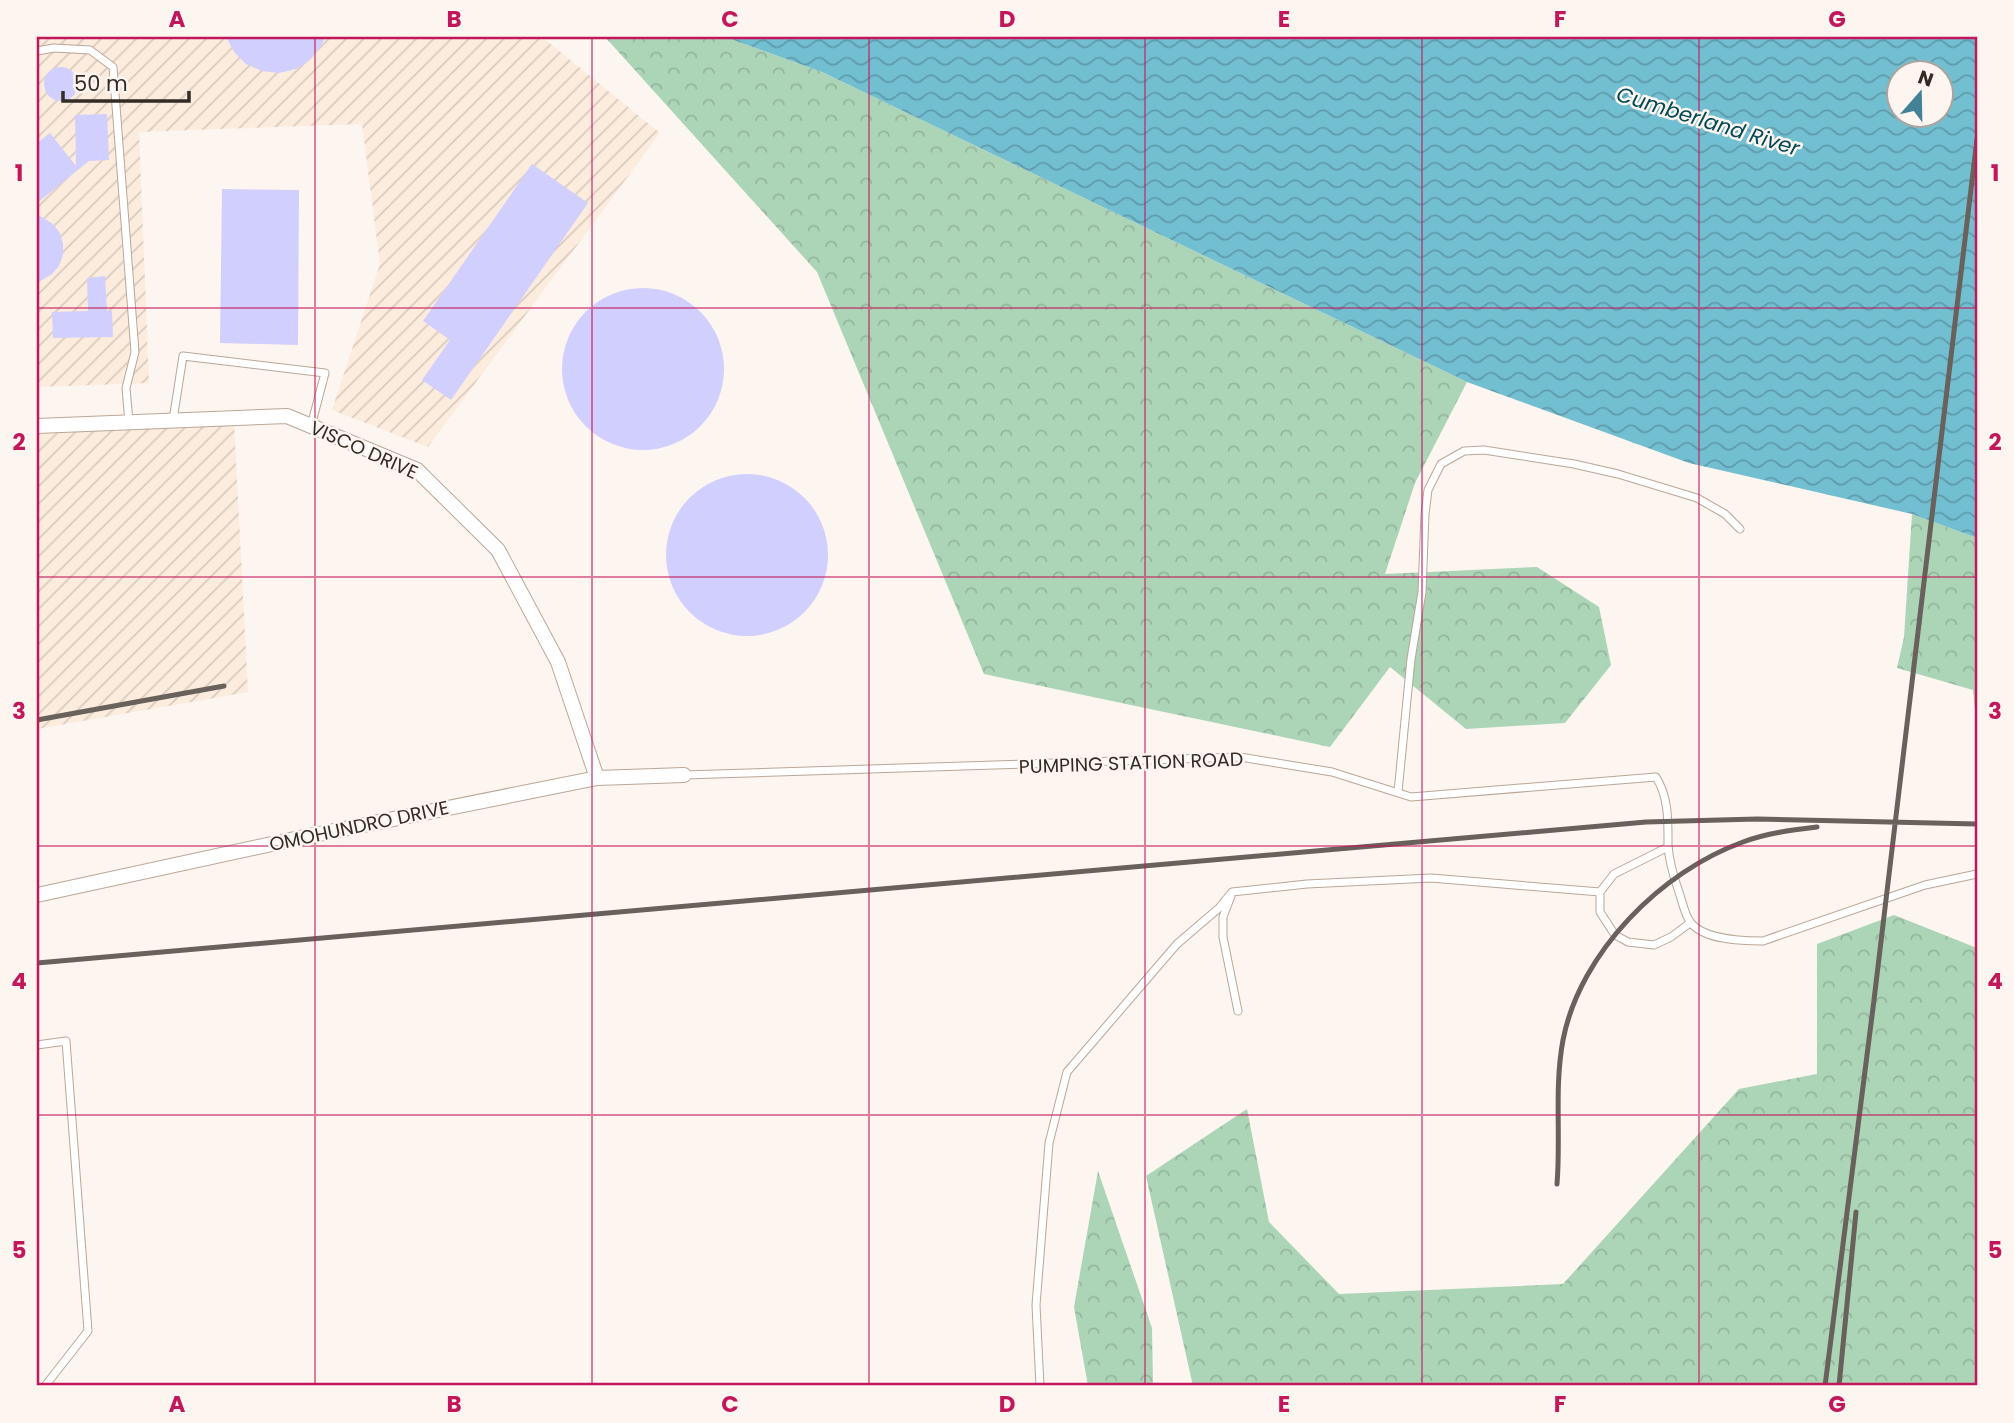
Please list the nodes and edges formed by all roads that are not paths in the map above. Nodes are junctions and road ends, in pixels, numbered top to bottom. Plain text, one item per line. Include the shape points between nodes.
1 (37, 51) edge
2 (173, 421) junction
3 (129, 422) junction
4 (37, 426) edge
5 (311, 426) junction
6 (1740, 529) dead end
7 (684, 775) joint
8 (597, 778) junction
9 (1398, 792) junction
10 (1668, 848) junction
11 (1977, 874) edge
12 (1232, 892) junction
13 (1600, 892) junction
14 (37, 895) edge
15 (1690, 923) junction
16 (1238, 1011) dead end
17 (37, 1045) edge
18 (45, 1386) edge
19 (1040, 1386) edge

1 - 3 lane via 90,50 113,66 135,352 126,388
2 - 3 street, VISCO DRIVE
2 - 5 street, VISCO DRIVE via 287,416
2 - 5 lane via 183,356 325,373
3 - 4 street, VISCO DRIVE
5 - 8 street, VISCO DRIVE via 417,470 498,550 558,662
6 - 9 lane via 1697,498 1574,464 1484,450 1464,451 1441,464 1428,490 1422,592
7 - 8 street, OMOHUNDRO DRIVE
7 - 9 lane, PUMPING STATION ROAD via 1240,757 1332,772
8 - 14 street, OMOHUNDRO DRIVE
9 - 10 lane, PUMPING STATION ROAD via 1411,797 1656,777 1669,821
10 - 13 lane via 1614,874
10 - 15 lane
11 - 15 lane via 1925,885 1763,941 1710,935
12 - 13 lane via 1431,878
12 - 16 lane via 1223,918 1223,937
12 - 19 lane via 1177,944 1067,1072 1049,1143 1036,1305
13 - 15 lane via 1600,912 1607,926 1628,942 1654,945
17 - 18 lane via 66,1041 88,1331

